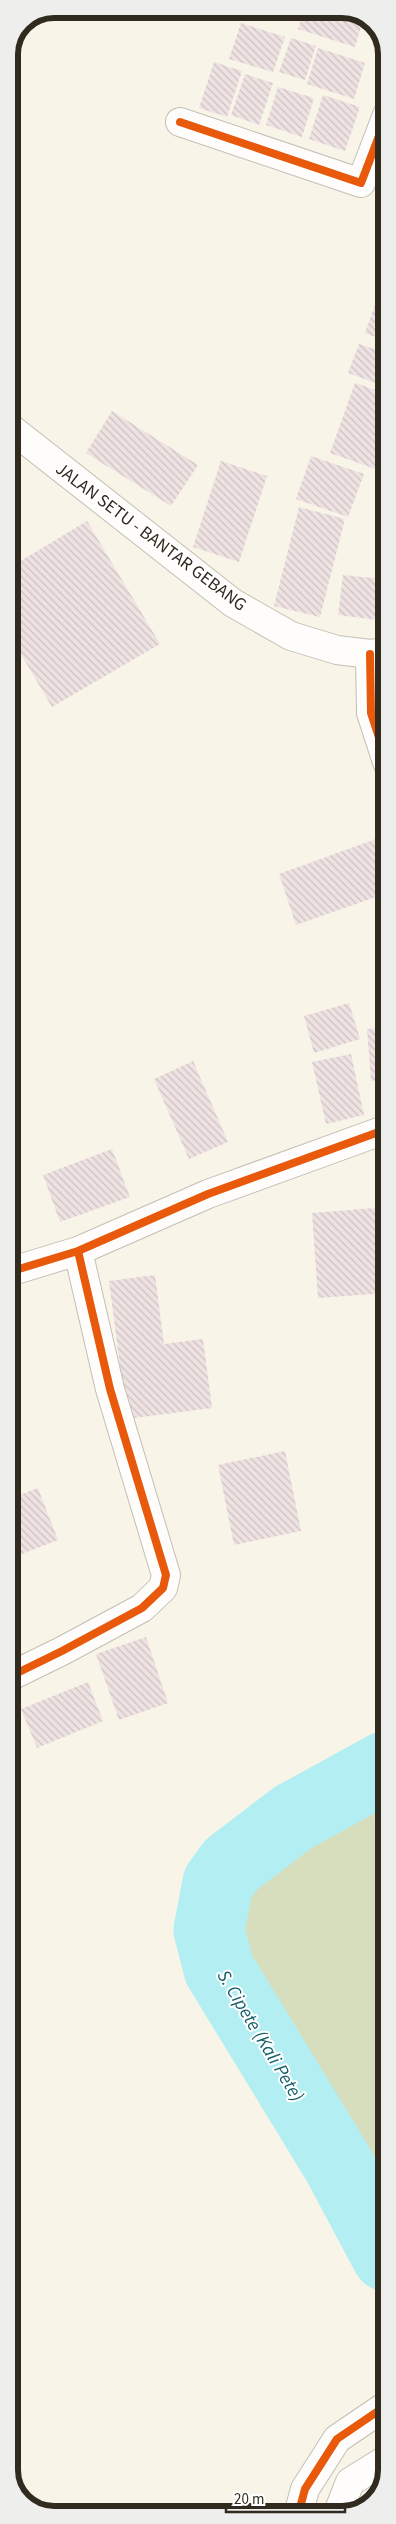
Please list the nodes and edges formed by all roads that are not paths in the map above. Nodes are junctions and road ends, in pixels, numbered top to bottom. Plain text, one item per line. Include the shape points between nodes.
1 (180, 122) dead end
2 (378, 139) edge
3 (18, 434) edge
4 (378, 653) edge
5 (378, 660) edge
6 (378, 734) edge
7 (378, 1132) edge
8 (78, 1251) junction
9 (18, 1269) edge
10 (18, 1673) edge
11 (378, 2411) edge
12 (378, 2465) edge
13 (300, 2506) edge
14 (341, 2506) edge

1 - 2 street via 361,183
3 - 4 street, JALAN SETU - BANTAR GEBANG via 233,603 291,636 337,650
5 - 6 street via 371,713
7 - 8 street via 208,1194
8 - 9 street
8 - 10 street via 110,1389 164,1565 166,1582 142,1608
11 - 13 street via 337,2439 305,2489
12 - 14 street via 350,2482

